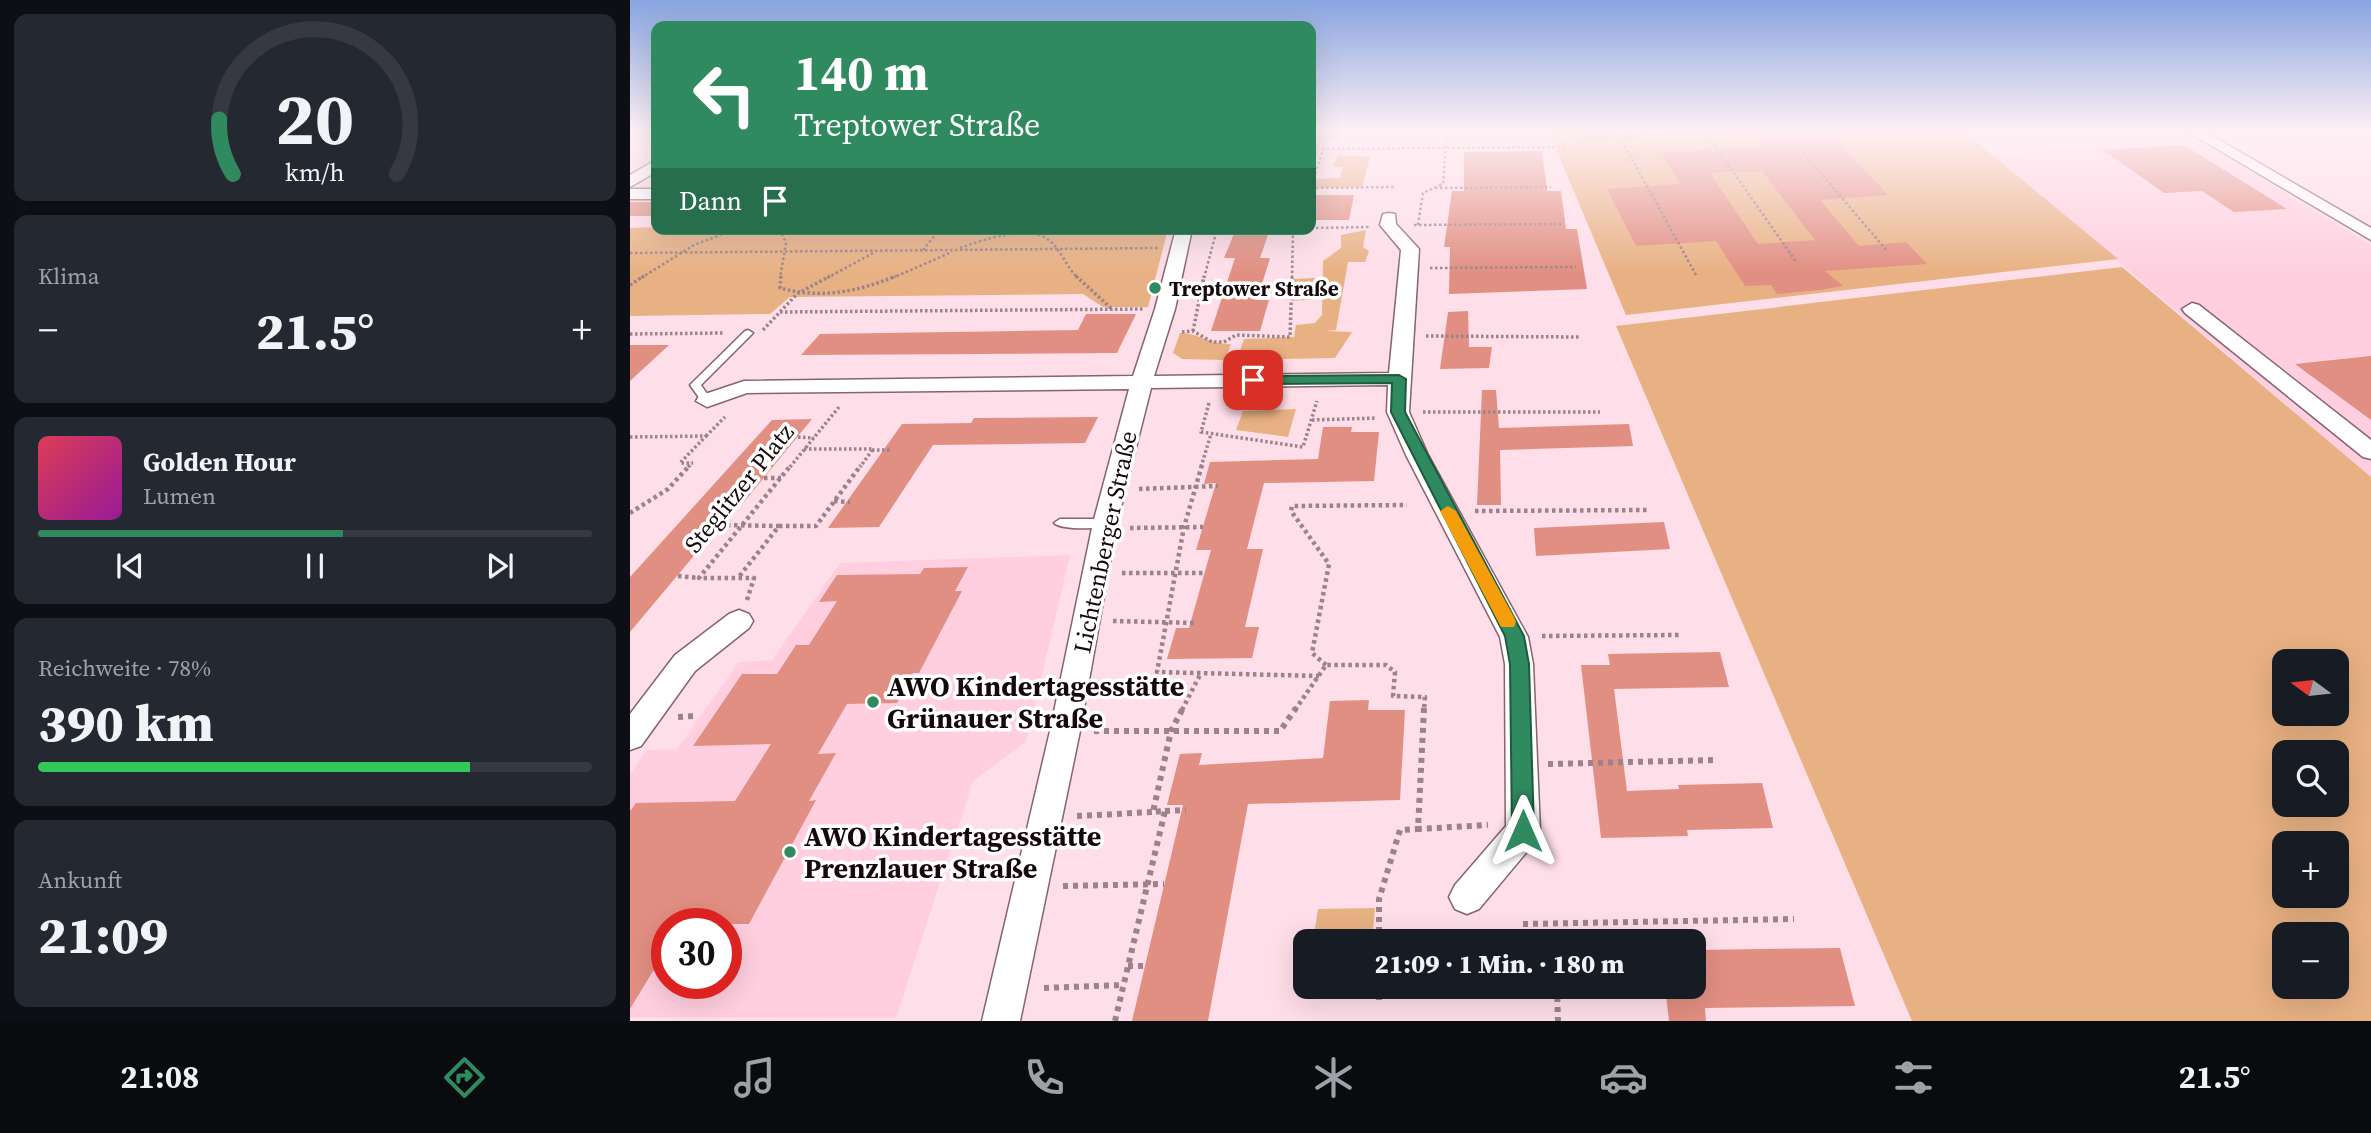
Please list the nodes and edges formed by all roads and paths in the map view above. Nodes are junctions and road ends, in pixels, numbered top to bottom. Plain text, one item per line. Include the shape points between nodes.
1 (1443, 178) edge
2 (1642, 178) edge
3 (1737, 178) edge
4 (1824, 178) edge
5 (2274, 178) edge
6 (1394, 187) dead end
7 (1551, 187) dead end
8 (1316, 188) edge
9 (1435, 188) junction
10 (630, 194) edge
11 (651, 194) edge
12 (1389, 221) junction
13 (1563, 224) dead end
14 (1419, 225) junction
15 (1316, 228) edge
16 (716, 235) edge
17 (785, 235) edge
18 (935, 235) edge
19 (997, 235) edge
20 (1034, 235) edge
21 (1214, 235) edge
22 (1293, 235) edge
23 (2371, 235) edge
24 (1181, 238) edge
25 (1057, 249) junction
26 (923, 250) junction
27 (957, 250) junction
28 (788, 251) junction
29 (683, 252) junction
30 (877, 252) junction
31 (630, 253) edge
32 (1888, 253) dead end
33 (1797, 263) dead end
34 (1576, 267) dead end
35 (1409, 268) junction
36 (1696, 275) dead end
37 (630, 285) edge
38 (797, 294) junction
39 (2192, 309) dead end
40 (1113, 310) junction
41 (780, 312) junction
42 (1162, 321) junction
43 (1193, 331) junction
44 (748, 333) junction
45 (630, 334) edge
46 (1403, 336) junction
47 (1579, 337) dead end
48 (1399, 379) junction
49 (1142, 381) junction
50 (855, 387) junction
51 (707, 401) joint
52 (1317, 401) dead end
53 (1209, 402) dead end
54 (1600, 412) dead end
55 (1399, 415) junction
56 (1312, 420) junction
57 (1211, 434) junction
58 (630, 437) edge
59 (797, 437) dead end
60 (814, 438) junction
61 (804, 449) junction
62 (872, 450) junction
63 (891, 450) dead end
64 (2371, 452) edge
65 (764, 478) dead end
66 (781, 478) junction
67 (1218, 486) dead end
68 (1195, 487) junction
69 (1137, 489) dead end
70 (834, 501) junction
71 (850, 502) dead end
72 (1407, 505) dead end
73 (1649, 510) dead end
74 (1448, 511) junction
75 (630, 513) edge
76 (1060, 523) dead end
77 (720, 525) dead end
78 (742, 526) junction
79 (779, 526) junction
80 (1117, 526) junction
81 (1184, 527) junction
82 (1203, 527) dead end
83 (1122, 573) dead end
84 (1176, 573) junction
85 (1205, 573) dead end
86 (678, 576) dead end
87 (699, 578) junction
88 (737, 578) junction
89 (739, 621) joint
90 (1113, 621) dead end
91 (1167, 623) junction
92 (1195, 623) dead end
93 (1681, 635) dead end
94 (1514, 636) junction
95 (1326, 665) junction
96 (1201, 673) junction
97 (1319, 676) junction
98 (1065, 731) junction
99 (1171, 731) junction
100 (630, 737) edge
101 (1715, 760) dead end
102 (1523, 764) junction
103 (1186, 810) dead end
104 (1165, 811) junction
105 (1153, 812) junction
106 (1077, 816) dead end
107 (1523, 822) junction
108 (1418, 829) junction
109 (1148, 884) junction
110 (1164, 884) dead end
111 (1063, 886) dead end
112 (1467, 897) dead end
113 (1794, 919) dead end
114 (1523, 924) dead end
115 (1379, 929) edge
116 (1128, 966) junction
117 (1144, 966) dead end
118 (1124, 985) junction
119 (1044, 988) dead end
120 (1558, 999) edge
121 (1001, 1021) edge
122 (1115, 1021) edge
123 (1559, 1021) edge

1 - 9 path via 1443,184
2 - 36 path
3 - 33 path
4 - 32 path
5 - 23 street
6 - 8 path
7 - 9 path
9 - 14 path via 1423,193
10 - 11 street
12 - 14 path
12 - 15 path
12 - 35 street via 1410,249
13 - 14 path
16 - 29 path
17 - 28 path
18 - 26 path
19 - 27 path
20 - 25 path via 1050,240
21 - 43 path
22 - 43 path via 1290,337 1236,335 1212,342
24 - 25 path
24 - 42 street, Lichtenberger Straße
25 - 27 path
25 - 40 path via 1073,273
26 - 27 path
26 - 30 path
27 - 38 path via 871,286 840,294
28 - 29 path
28 - 30 path
28 - 38 path via 779,274 780,288
29 - 31 path
29 - 37 path
30 - 38 path
34 - 35 path
35 - 46 street
38 - 41 path
39 - 64 street
40 - 41 path
40 - 42 path
41 - 44 path via 760,333
42 - 43 path
42 - 49 street, Lichtenberger Straße
44 - 45 path
44 - 51 lane via 695,385
46 - 47 path
46 - 48 street
48 - 49 street
48 - 55 street
49 - 50 street, Steglitzer Platz
49 - 80 street, Lichtenberger Straße
50 - 51 street, Steglitzer Platz via 744,387
50 - 60 path, Steglitzer Platz
52 - 56 path
53 - 57 path via 1201,432
54 - 55 path
55 - 56 path
55 - 74 street
56 - 57 path via 1303,447
57 - 68 path
58 - 75 path via 706,436 680,463 692,463 668,489
59 - 60 path
60 - 61 path, Steglitzer Platz
61 - 62 path
61 - 66 path, Steglitzer Platz
62 - 63 path
62 - 70 path
65 - 66 path
66 - 78 path, Steglitzer Platz
67 - 68 path
68 - 69 path
68 - 81 path
70 - 71 path
70 - 79 path via 816,526
72 - 95 path via 1292,506 1290,511 1329,564 1312,653
73 - 74 path
74 - 94 street
76 - 80 lane
77 - 78 path
78 - 79 path
78 - 87 path, Steglitzer Platz
79 - 88 path
80 - 81 path
80 - 98 street, Lichtenberger Straße
81 - 82 path
81 - 84 path
83 - 84 path
84 - 85 path
84 - 91 path
86 - 87 path
87 - 88 path, Steglitzer Platz
88 - 89 path via 754,579
89 - 100 street via 685,663
90 - 91 path
91 - 92 path
91 - 96 path via 1157,672
93 - 94 path
94 - 102 street via 1520,664
95 - 97 path
95 - 108 path via 1386,665 1395,672 1392,696 1425,697
96 - 97 path
96 - 99 path
97 - 99 path via 1280,731
98 - 99 path
98 - 121 street, Lichtenberger Straße
99 - 105 path
101 - 102 path
102 - 107 street
103 - 104 path
104 - 105 path
104 - 109 path
105 - 106 path
107 - 108 path
107 - 112 street via 1523,831
108 - 115 path via 1400,830 1379,899
109 - 110 path
109 - 111 path
109 - 116 path
113 - 114 path
116 - 117 path
116 - 118 path
118 - 119 path
118 - 122 path
120 - 123 path

